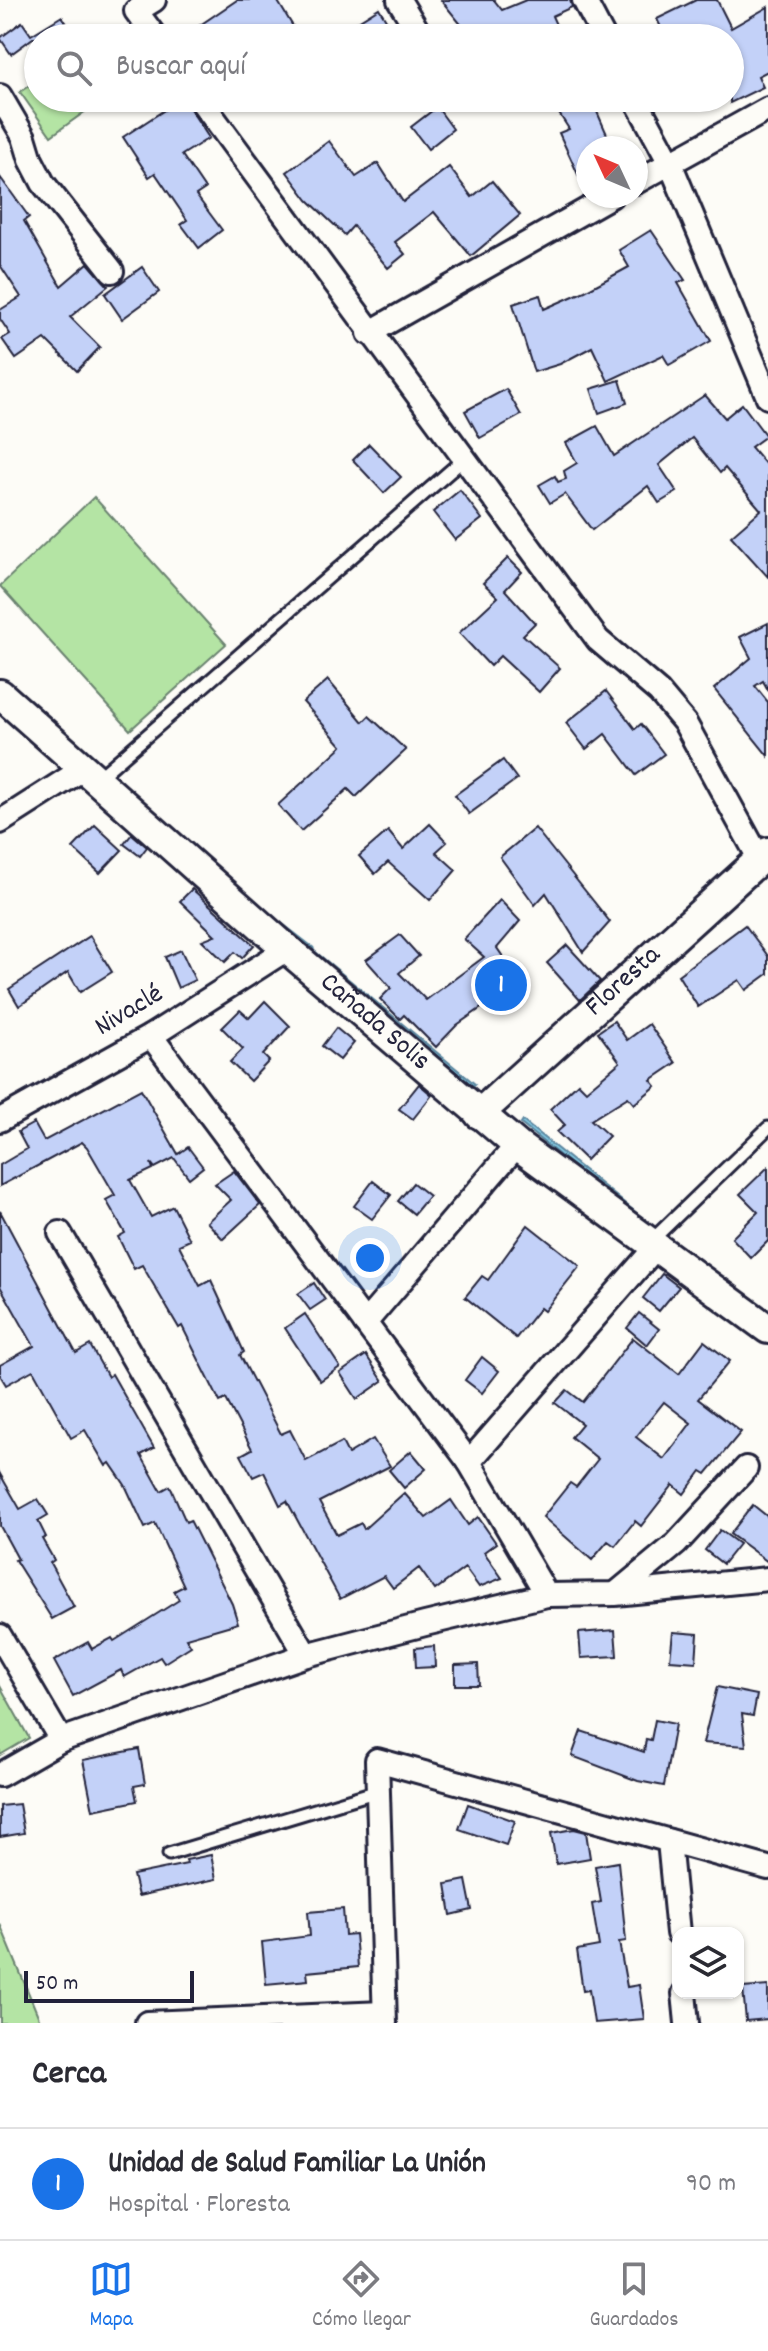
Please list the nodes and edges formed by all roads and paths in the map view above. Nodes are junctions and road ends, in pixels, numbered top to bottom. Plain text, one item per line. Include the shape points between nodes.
1 (154, 0) edge
2 (399, 0) edge
3 (584, 0) edge
4 (146, 24) edge
5 (414, 24) edge
6 (597, 24) edge
7 (0, 96) edge
8 (768, 109) edge
9 (209, 112) edge
10 (643, 112) edge
11 (670, 163) junction
12 (648, 175) edge
13 (590, 208) edge
14 (112, 271) dead end
15 (369, 333) junction
16 (768, 397) edge
17 (464, 459) junction
18 (0, 694) edge
19 (89, 775) junction
20 (0, 822) edge
21 (764, 856) edge
22 (287, 949) junction
23 (151, 1036) junction
24 (479, 1114) junction
25 (0, 1120) edge
26 (768, 1128) edge
27 (517, 1145) junction
28 (60, 1233) dead end
29 (653, 1244) junction
30 (365, 1323) junction
31 (768, 1329) edge
32 (469, 1462) junction
33 (746, 1468) dead end
34 (768, 1579) edge
35 (615, 1594) junction
36 (547, 1595) junction
37 (0, 1636) edge
38 (306, 1655) junction
39 (61, 1740) junction
40 (0, 1775) edge
41 (378, 1791) junction
42 (669, 1841) junction
43 (169, 1854) dead end
44 (768, 1868) edge
45 (677, 1927) edge
46 (685, 1999) edge
47 (385, 2018) edge
48 (147, 2023) edge
49 (687, 2023) edge

1 - 4 street via 136,11
2 - 5 street
3 - 6 street
7 - 14 street via 24,137 35,171
8 - 11 street
9 - 15 street
10 - 11 street
11 - 12 street
11 - 16 street
13 - 15 street
15 - 17 street
17 - 19 lane
17 - 21 street via 598,640 659,692 685,723
18 - 19 street, Cañada Solis
19 - 20 street
19 - 22 street, Cañada Solis
21 - 24 street, Floresta
22 - 23 street, Nivaclé
22 - 24 street, Cañada Solis
23 - 25 street, Nivaclé
23 - 30 street
24 - 27 street, Cañada Solis
26 - 29 lane
27 - 29 street, Cañada Solis
27 - 30 street
28 - 38 street
29 - 31 street, Cañada Solis
29 - 32 street
30 - 32 street
32 - 36 street
33 - 35 street via 676,1544
34 - 35 street
35 - 36 street
36 - 38 street
37 - 39 street
38 - 39 street
39 - 40 street
41 - 42 street via 377,1760
41 - 43 lane
41 - 47 street
42 - 44 street
42 - 45 street
46 - 49 street
47 - 48 street

